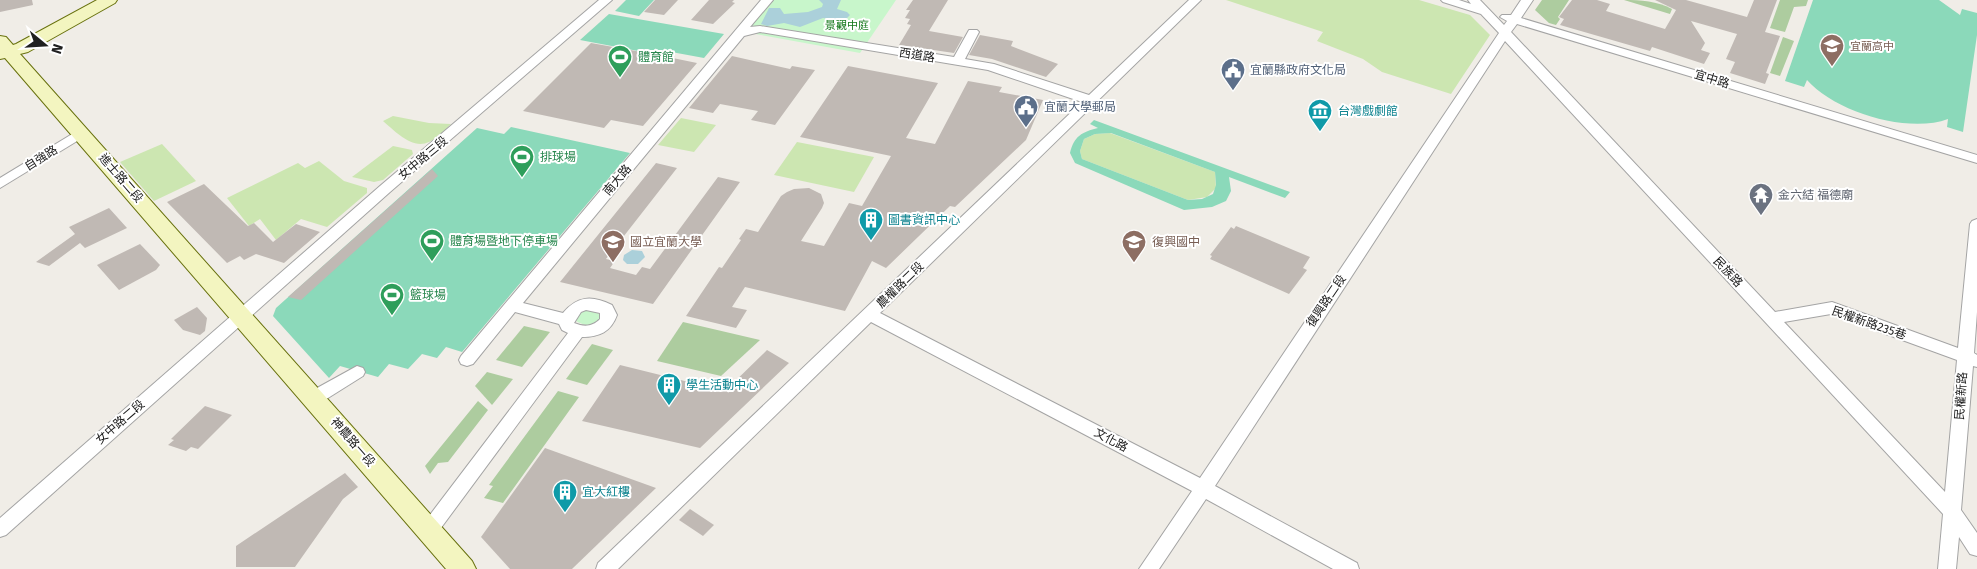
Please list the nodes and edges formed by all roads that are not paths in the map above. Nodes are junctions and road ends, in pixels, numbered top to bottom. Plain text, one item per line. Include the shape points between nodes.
1 (109, 0) edge
2 (606, 0) edge
3 (767, 0) edge
4 (1195, 0) edge
5 (1447, 0) edge
6 (1474, 0) edge
7 (1527, 0) edge
8 (1484, 11) junction
9 (1514, 19) junction
10 (973, 32) dead end
11 (739, 33) junction
12 (1504, 33) junction
13 (2, 51) edge
14 (958, 61) junction
15 (1091, 101) junction
16 (82, 132) junction
17 (1977, 159) edge
18 (0, 184) edge
19 (1977, 224) edge
20 (512, 306) junction
21 (869, 314) junction
22 (241, 316) junction
23 (1771, 318) junction
24 (1971, 359) edge
25 (467, 360) dead end
26 (357, 372) dead end
27 (314, 398) junction
28 (1203, 489) junction
29 (1953, 513) junction
30 (3, 525) edge
31 (429, 530) junction
32 (1977, 548) edge
33 (463, 569) edge
34 (605, 569) edge
35 (1148, 569) edge
36 (1350, 569) edge
37 (1947, 569) edge

1 - 13 street via 22,48
2 - 22 street, 女中路三段
3 - 11 street, 南大路
4 - 15 street, 農權路二段
5 - 8 street, 宜中路
6 - 8 street, 民族路
7 - 9 street, 復興路二段
8 - 9 street, 宜中路
8 - 12 street, 民族路
9 - 12 street, 復興路二段
9 - 17 street, 宜中路
10 - 14 street
11 - 14 street, 西道路 via 760,29
11 - 20 street, 南大路
12 - 23 street, 民族路
12 - 28 street, 復興路二段
13 - 16 street, 進士路二段
14 - 15 street, 西道路 via 990,67
15 - 21 street, 農權路二段
16 - 18 street, 自強路
16 - 22 street, 進士路二段
19 - 24 street, 民權新路
20 - 25 street, 南大路
20 - 31 street via 572,325
21 - 28 street, 文化路
21 - 34 street, 農權路二段
22 - 27 street, 神農路一段
22 - 30 street, 女中路二段
23 - 24 street, 民權新路235巷 via 1832,308
23 - 29 street, 民族路
24 - 29 street, 民權新路
26 - 27 street
27 - 31 street, 神農路一段
28 - 35 street, 復興路二段
28 - 36 street, 文化路
29 - 32 street, 民族路
29 - 37 street, 民權新路
31 - 33 street, 神農路一段

